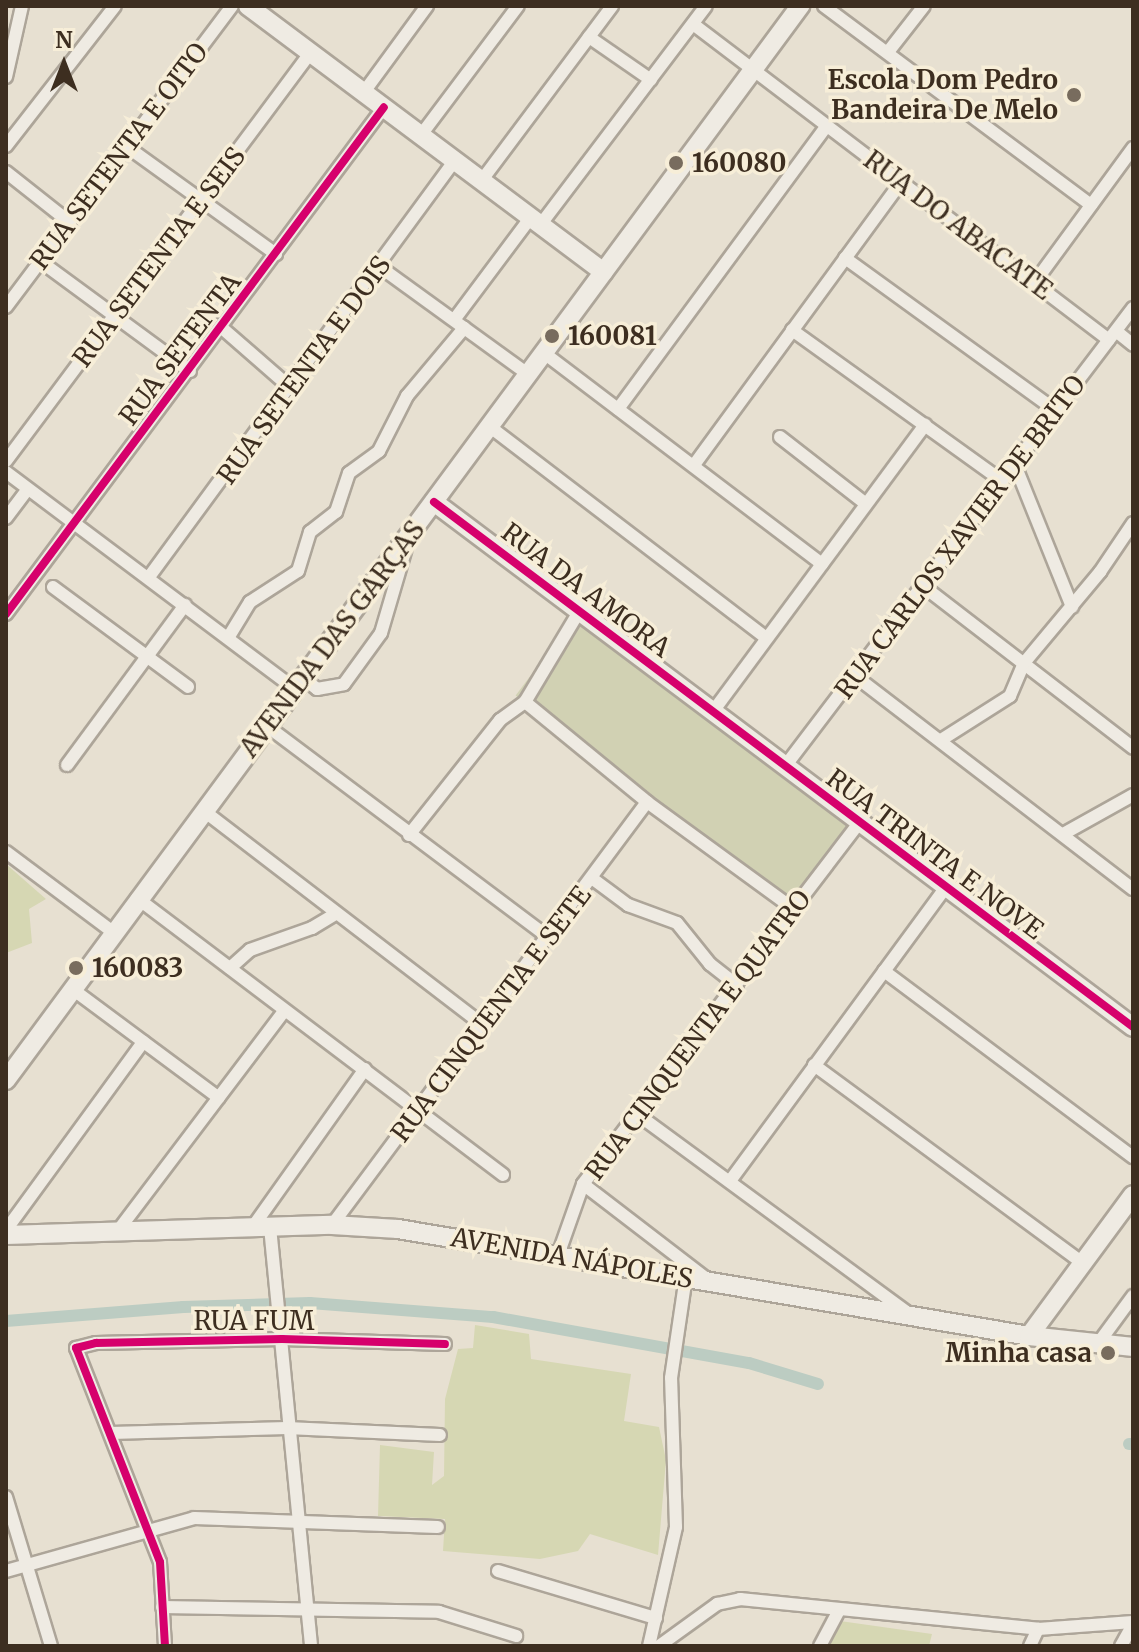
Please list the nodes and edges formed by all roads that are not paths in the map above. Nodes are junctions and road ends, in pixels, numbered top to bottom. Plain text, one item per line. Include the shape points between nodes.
1 (115, 6) edge
2 (232, 6) edge
3 (248, 6) edge
4 (518, 6) edge
5 (612, 6) edge
6 (706, 6) edge
7 (800, 6) edge
8 (824, 6) edge
9 (924, 6) edge
10 (425, 7) edge
11 (21, 9) edge
12 (6, 12) edge
13 (693, 24) junction
14 (589, 37) junction
15 (311, 52) junction
16 (888, 52) junction
17 (753, 71) junction
18 (6, 77) edge
19 (651, 80) junction
20 (364, 92) junction
21 (384, 107) junction
22 (826, 127) junction
23 (421, 135) junction
24 (6, 146) edge
25 (126, 146) junction
26 (1133, 148) edge
27 (455, 160) junction
28 (6, 172) edge
29 (482, 180) junction
30 (901, 182) junction
31 (203, 199) junction
32 (1091, 205) junction
33 (68, 221) junction
34 (536, 221) junction
35 (276, 254) junction
36 (845, 258) junction
37 (40, 261) junction
38 (380, 267) junction
39 (604, 272) junction
40 (1035, 282) junction
41 (6, 307) edge
42 (1133, 308) edge
43 (116, 317) junction
44 (459, 324) junction
45 (222, 328) junction
46 (792, 330) junction
47 (1112, 335) junction
48 (1133, 345) edge
49 (544, 353) junction
50 (190, 371) junction
51 (528, 374) junction
52 (292, 389) junction
53 (618, 409) junction
54 (1055, 410) junction
55 (925, 425) junction
56 (489, 426) junction
57 (780, 437) dead end
58 (6, 461) edge
59 (694, 465) junction
60 (1015, 465) junction
61 (6, 472) edge
62 (1002, 481) junction
63 (28, 489) junction
64 (434, 502) junction
65 (866, 504) junction
66 (6, 518) edge
67 (75, 523) junction
68 (1133, 523) edge
69 (409, 536) junction
70 (822, 564) junction
71 (149, 577) junction
72 (923, 586) junction
73 (53, 587) dead end
74 (185, 605) junction
75 (1072, 607) junction
76 (580, 610) junction
77 (6, 614) edge
78 (228, 638) junction
79 (766, 638) junction
80 (147, 656) junction
81 (1024, 663) junction
82 (855, 676) junction
83 (299, 684) junction
84 (188, 687) dead end
85 (525, 702) junction
86 (714, 710) junction
87 (267, 726) junction
88 (941, 740) junction
89 (1131, 742) edge
90 (67, 765) dead end
91 (786, 765) junction
92 (1133, 795) edge
93 (647, 802) junction
94 (204, 811) junction
95 (859, 823) junction
96 (1065, 833) junction
97 (409, 835) junction
98 (6, 852) edge
99 (593, 879) junction
100 (945, 888) junction
101 (1133, 889) edge
102 (137, 898) junction
103 (794, 909) junction
104 (335, 914) junction
105 (113, 932) junction
106 (548, 937) junction
107 (230, 968) junction
108 (884, 971) junction
109 (737, 985) junction
110 (71, 988) junction
111 (284, 1011) junction
112 (482, 1024) junction
113 (1133, 1027) edge
114 (143, 1042) junction
115 (814, 1065) junction
116 (365, 1069) junction
117 (8, 1074) edge
118 (219, 1098) junction
119 (418, 1109) junction
120 (637, 1114) junction
121 (1133, 1157) edge
122 (503, 1175) dead end
123 (730, 1181) junction
124 (583, 1184) junction
125 (1133, 1195) edge
126 (332, 1225) junction
127 (261, 1228) junction
128 (6, 1232) edge
129 (117, 1232) junction
130 (557, 1258) junction
131 (1083, 1263) junction
132 (686, 1277) junction
133 (711, 1282) junction
134 (1133, 1296) edge
135 (913, 1317) junction
136 (1029, 1336) junction
137 (282, 1339) junction
138 (445, 1344) dead end
139 (1097, 1345) junction
140 (1133, 1347) edge
141 (287, 1428) junction
142 (111, 1433) junction
143 (440, 1435) dead end
144 (6, 1497) edge
145 (298, 1521) junction
146 (150, 1527) junction
147 (438, 1527) dead end
148 (26, 1565) junction
149 (6, 1571) edge
150 (498, 1571) dead end
151 (309, 1606) junction
152 (162, 1607) junction
153 (839, 1611) junction
154 (656, 1618) junction
155 (1133, 1623) edge
156 (1038, 1629) junction
157 (516, 1636) dead end
158 (51, 1646) edge
159 (165, 1646) edge
160 (311, 1646) edge
161 (649, 1646) edge
162 (659, 1646) edge
163 (820, 1646) edge
164 (1030, 1646) edge
165 (1121, 1646) edge

1 - 24 street
2 - 25 street, RUA SETENTA E OITO
3 - 15 main road
4 - 23 street
5 - 14 street
6 - 13 street
7 - 17 main road, AVENIDA DAS GARÇAS
8 - 16 street
9 - 16 street
10 - 20 street
11 - 12 street
11 - 18 street
13 - 17 street, RUA DO ABACATE
13 - 19 street
14 - 19 street
14 - 29 street
15 - 20 main road
15 - 31 street, RUA SETENTA E SEIS
16 - 32 street
17 - 22 street, RUA DO ABACATE
17 - 39 main road, AVENIDA DAS GARÇAS
19 - 34 street
20 - 21 main road
21 - 23 main road
21 - 35 street, RUA SETENTA
22 - 30 street, RUA DO ABACATE
22 - 53 street
23 - 27 main road
25 - 31 street
25 - 33 street, RUA SETENTA E OITO
26 - 32 street
27 - 29 main road
27 - 38 street, RUA SETENTA E DOIS
28 - 33 street
29 - 34 main road
30 - 36 street
30 - 40 street, RUA DO ABACATE
31 - 35 street
31 - 43 street, RUA SETENTA E SEIS
32 - 40 street
33 - 37 street, RUA SETENTA E OITO
34 - 39 main road
34 - 44 street
35 - 45 street, RUA SETENTA
36 - 46 street
36 - 54 street
37 - 41 street, RUA SETENTA E OITO
37 - 43 street
38 - 44 street
38 - 52 street, RUA SETENTA E DOIS
39 - 49 main road, AVENIDA DAS GARÇAS
40 - 47 street, RUA DO ABACATE
42 - 47 street, RUA CARLOS XAVIER DE BRITO
43 - 50 street
43 - 58 street, RUA SETENTA E SEIS
44 - 51 street
44 - 78 street via 407,396 379,451 349,473 336,512 310,532 298,571 250,602
45 - 50 street, RUA SETENTA
45 - 52 street
46 - 55 street
46 - 59 street
47 - 48 street, RUA DO ABACATE
47 - 54 street, RUA CARLOS XAVIER DE BRITO
49 - 51 main road, AVENIDA DAS GARÇAS
49 - 53 street
50 - 67 street, RUA SETENTA
51 - 56 main road, AVENIDA DAS GARÇAS
52 - 71 street, RUA SETENTA E DOIS
53 - 59 street
54 - 60 street, RUA CARLOS XAVIER DE BRITO
55 - 62 street
55 - 65 street
56 - 64 main road, AVENIDA DAS GARÇAS
56 - 79 street
57 - 65 street
59 - 70 street
60 - 62 street, RUA CARLOS XAVIER DE BRITO
60 - 75 street
61 - 63 street
62 - 72 street, RUA CARLOS XAVIER DE BRITO
63 - 66 street
63 - 67 street
64 - 69 main road, AVENIDA DAS GARÇAS
64 - 76 main road, RUA DA AMORA
65 - 70 street
67 - 71 street
67 - 77 street, RUA SETENTA
68 - 75 street
69 - 83 main road, AVENIDA DAS GARÇAS
69 - 83 street via 381,633 344,684 317,689
70 - 79 street
71 - 74 street
72 - 81 street
72 - 82 street, RUA CARLOS XAVIER DE BRITO
73 - 80 street
74 - 78 street
74 - 80 street
75 - 81 street
76 - 85 street
76 - 86 main road, RUA DA AMORA
78 - 83 street
79 - 86 street
80 - 84 street
80 - 90 street
81 - 88 street via 1005,702
81 - 89 street
82 - 88 street
82 - 91 street, RUA CARLOS XAVIER DE BRITO
83 - 87 main road, AVENIDA DAS GARÇAS
85 - 93 street
85 - 97 street via 500,720
86 - 91 main road, RUA TRINTA E NOVE
87 - 94 main road, AVENIDA DAS GARÇAS
87 - 97 street
88 - 96 street
91 - 95 main road, RUA TRINTA E NOVE
92 - 96 street
93 - 99 street, RUA CINQUENTA E SETE
93 - 103 street
94 - 102 main road, AVENIDA DAS GARÇAS
94 - 104 street
95 - 100 main road, RUA TRINTA E NOVE
95 - 103 street, RUA CINQUENTA E QUATRO
96 - 101 street
97 - 106 street
98 - 105 street
99 - 106 street, RUA CINQUENTA E SETE
99 - 109 street via 628,905 677,923 710,964
100 - 108 street
100 - 113 main road, RUA TRINTA E NOVE
102 - 105 main road, AVENIDA DAS GARÇAS
102 - 107 street
103 - 109 street, RUA CINQUENTA E QUATRO
104 - 107 street via 312,928 260,945
104 - 112 street
105 - 110 main road, AVENIDA DAS GARÇAS
106 - 112 street, RUA CINQUENTA E SETE
107 - 111 street
108 - 115 street
108 - 121 street
109 - 120 street, RUA CINQUENTA E QUATRO
110 - 114 street
110 - 117 main road, AVENIDA DAS GARÇAS
111 - 116 street
111 - 118 street
112 - 119 street, RUA CINQUENTA E SETE
114 - 118 street
114 - 128 street
115 - 123 street
115 - 131 street
116 - 119 street
116 - 127 street
118 - 129 street
119 - 122 street
119 - 126 street, RUA CINQUENTA E SETE
120 - 123 street
120 - 124 street, RUA CINQUENTA E QUATRO
123 - 135 street
124 - 130 street, RUA CINQUENTA E QUATRO
124 - 133 street
125 - 131 main road
126 - 127 main road, AVENIDA NÁPOLES
126 - 130 main road, AVENIDA NÁPOLES via 398,1229
127 - 129 main road, AVENIDA NÁPOLES
127 - 137 street
128 - 129 main road, AVENIDA NÁPOLES
130 - 132 main road, AVENIDA NÁPOLES
131 - 136 main road
132 - 133 main road, AVENIDA NÁPOLES
132 - 154 street via 674,1351 676,1527
133 - 135 main road, AVENIDA NÁPOLES
134 - 139 street
135 - 136 main road, AVENIDA NÁPOLES
136 - 139 main road, AVENIDA NÁPOLES
137 - 138 street, RUA FUM
137 - 141 street
137 - 142 street, RUA FUM via 96,1343 76,1348 77,1361
139 - 140 main road, AVENIDA NÁPOLES
141 - 142 street
141 - 143 street
141 - 145 street
142 - 146 street
144 - 148 street
145 - 146 street via 194,1518
145 - 147 street
145 - 151 street
146 - 148 street
146 - 152 street via 163,1578
148 - 149 street
148 - 158 street
150 - 154 street
151 - 152 street
151 - 157 street via 439,1612
151 - 160 street
152 - 159 street
153 - 156 street
153 - 162 street via 727,1600
153 - 163 street
154 - 161 street
155 - 156 street
155 - 165 street
156 - 164 street

